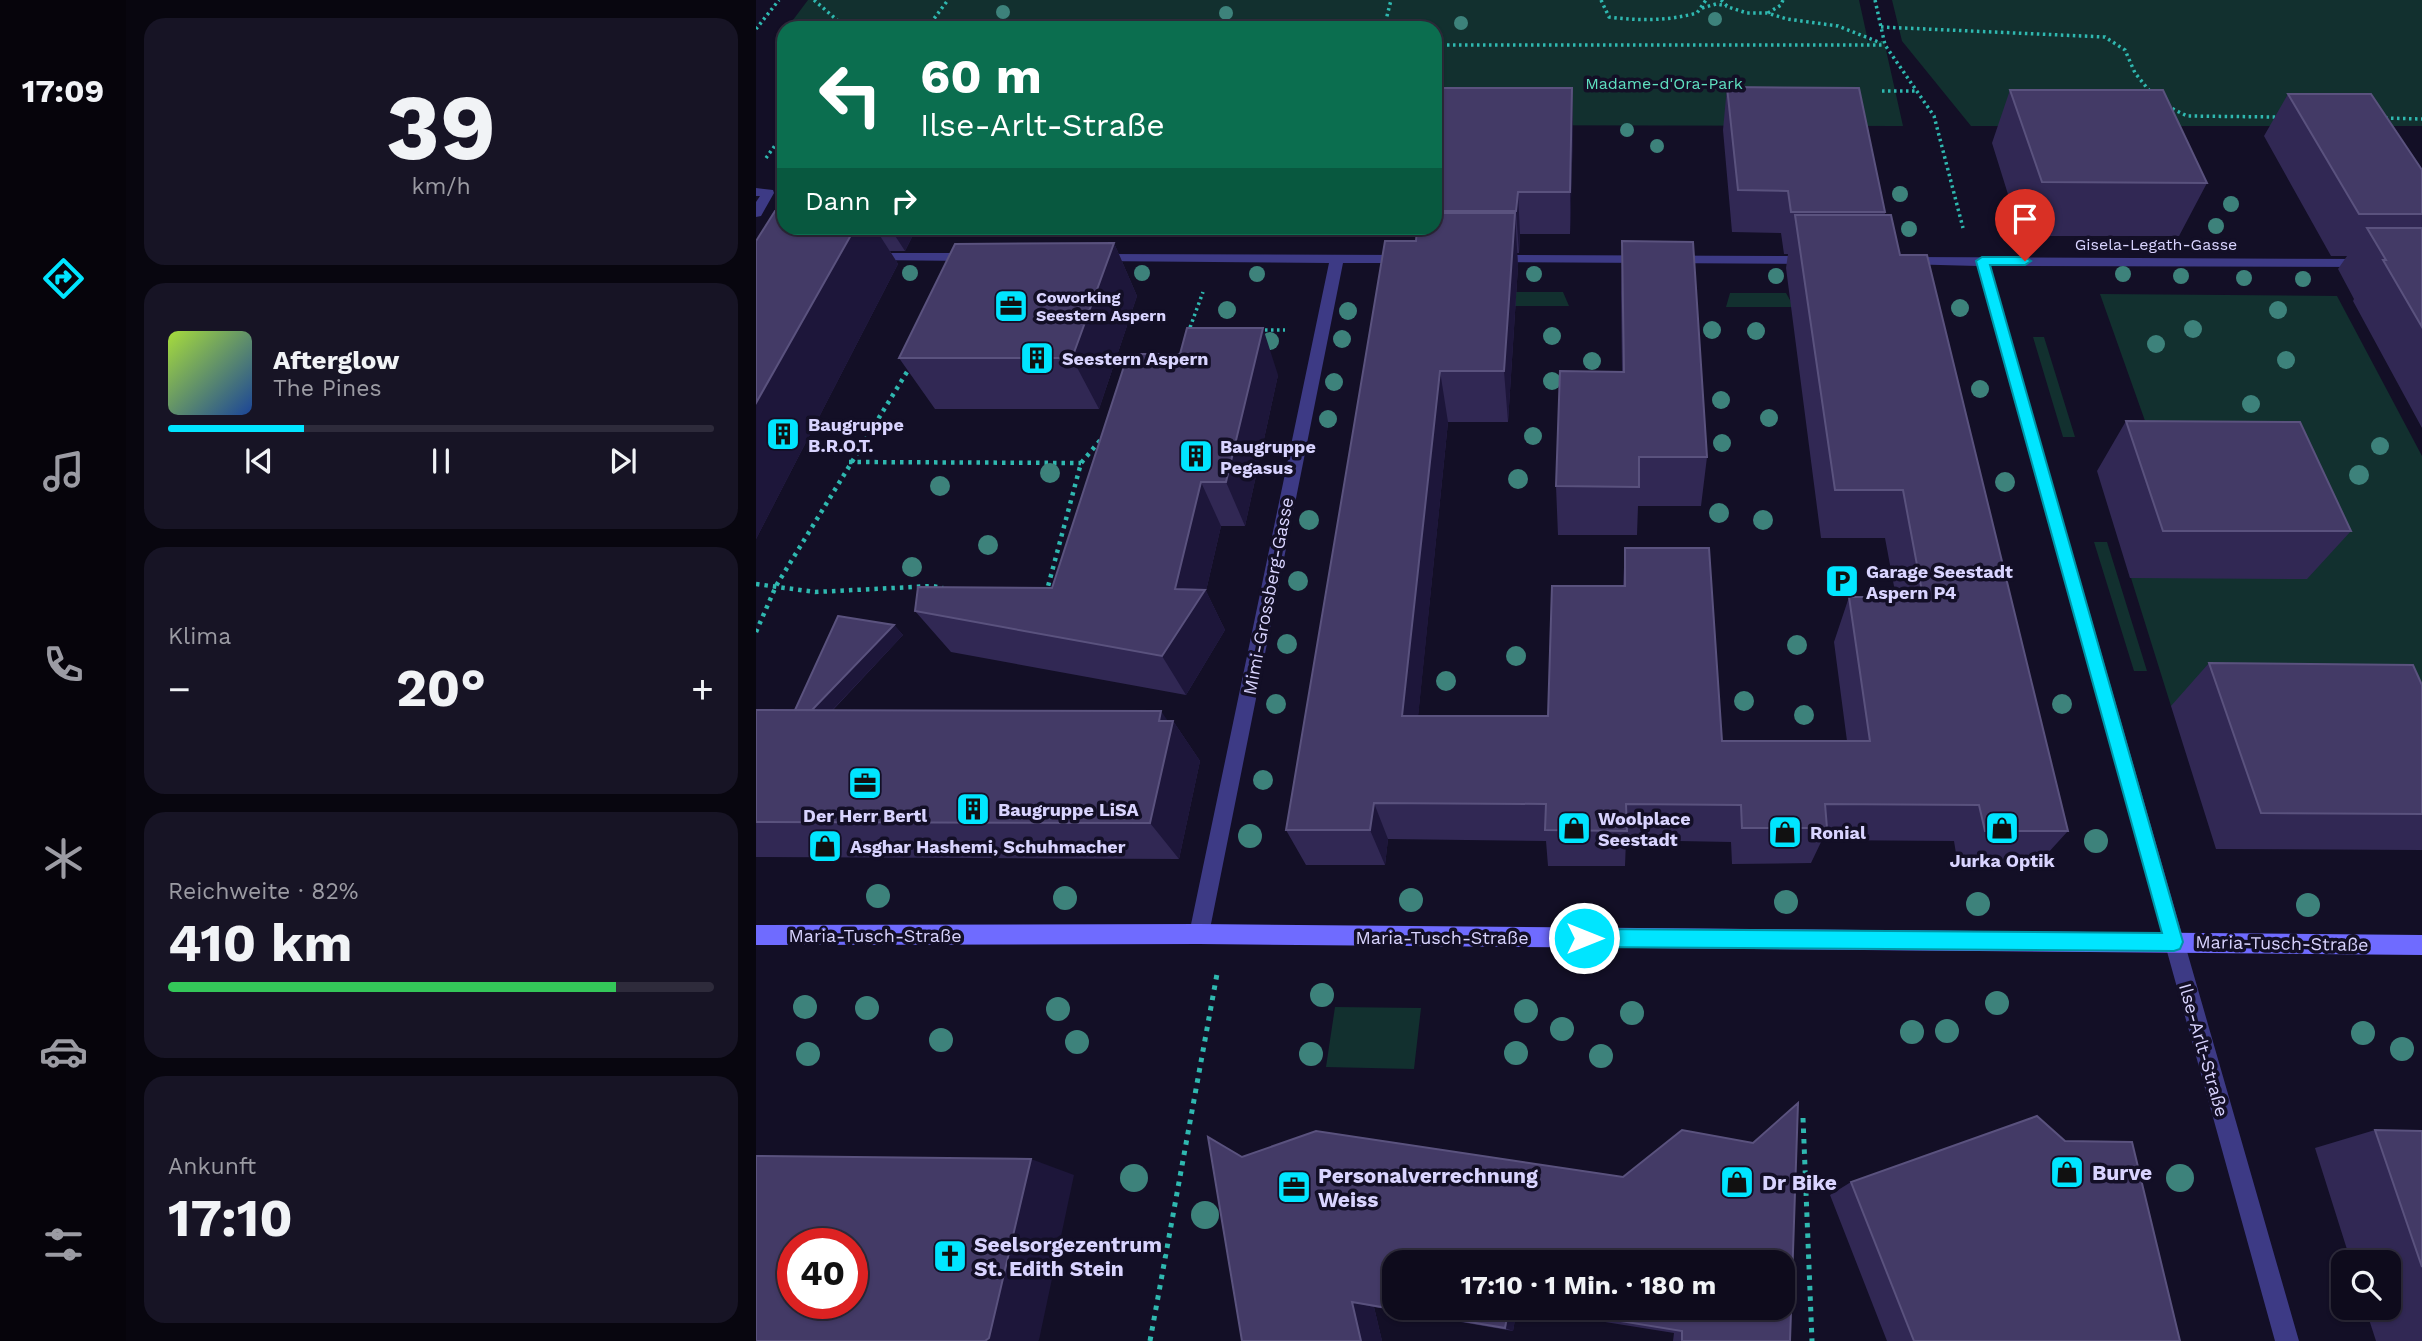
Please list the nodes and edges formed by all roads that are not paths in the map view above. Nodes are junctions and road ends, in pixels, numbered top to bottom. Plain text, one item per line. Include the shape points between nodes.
1 (756, 192) edge
2 (756, 213) edge
3 (853, 257) edge
4 (990, 257) edge
5 (1087, 258) edge
6 (1337, 258) junction
7 (1417, 259) edge
8 (1486, 259) edge
9 (1831, 260) edge
10 (1900, 261) edge
11 (1982, 261) junction
12 (2381, 263) edge
13 (1199, 934) junction
14 (756, 935) edge
15 (2174, 942) junction
16 (2422, 945) edge
17 (2287, 1341) edge

1 - 2 street via 768,193
3 - 4 street
5 - 6 street
6 - 7 street
6 - 13 street, Mimi-Grossberg-Gasse
8 - 9 street
10 - 11 street, Gisela-Legath-Gasse
11 - 12 street, Gisela-Legath-Gasse
11 - 15 street, Ilse-Arlt-Straße
13 - 14 street, Maria-Tusch-Straße
13 - 15 street, Maria-Tusch-Straße
15 - 16 street, Maria-Tusch-Straße
15 - 17 street, Ilse-Arlt-Straße

